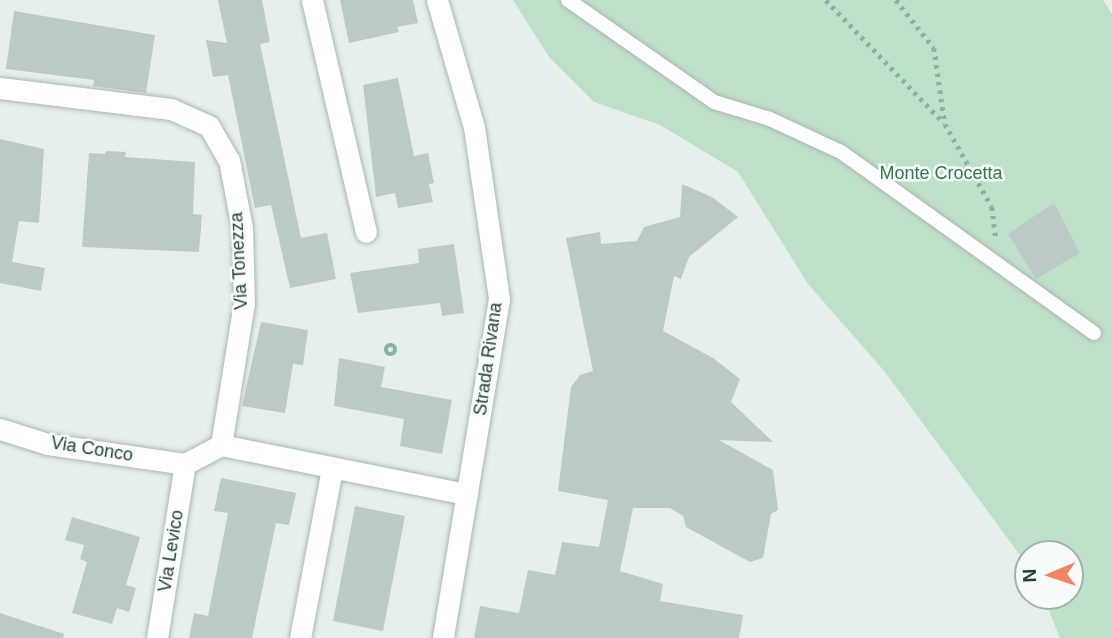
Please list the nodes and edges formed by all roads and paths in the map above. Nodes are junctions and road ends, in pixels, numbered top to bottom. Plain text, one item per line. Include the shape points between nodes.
1 (312, 0) edge
2 (437, 0) edge
3 (568, 0) edge
4 (826, 0) edge
5 (896, 0) edge
6 (0, 88) edge
7 (945, 124) junction
8 (366, 232) dead end
9 (1000, 265) junction
10 (1094, 333) dead end
11 (0, 429) edge
12 (220, 445) junction
13 (185, 464) junction
14 (332, 468) junction
15 (467, 494) junction
16 (157, 638) edge
17 (300, 638) edge
18 (443, 638) edge

1 - 8 street
2 - 15 street, Strada Rivana via 474,127 499,299
3 - 9 lane via 714,102 771,119 841,152
4 - 7 path
5 - 7 path via 934,48
6 - 12 street, Via Tonezza via 171,109 209,126 229,160 242,241 244,303
7 - 9 path via 992,207
9 - 10 lane
11 - 13 street, Via Conco via 48,444
12 - 13 street
12 - 14 street
13 - 16 street, Via Levico
14 - 15 street
14 - 17 street
15 - 18 street, Strada Rivana

